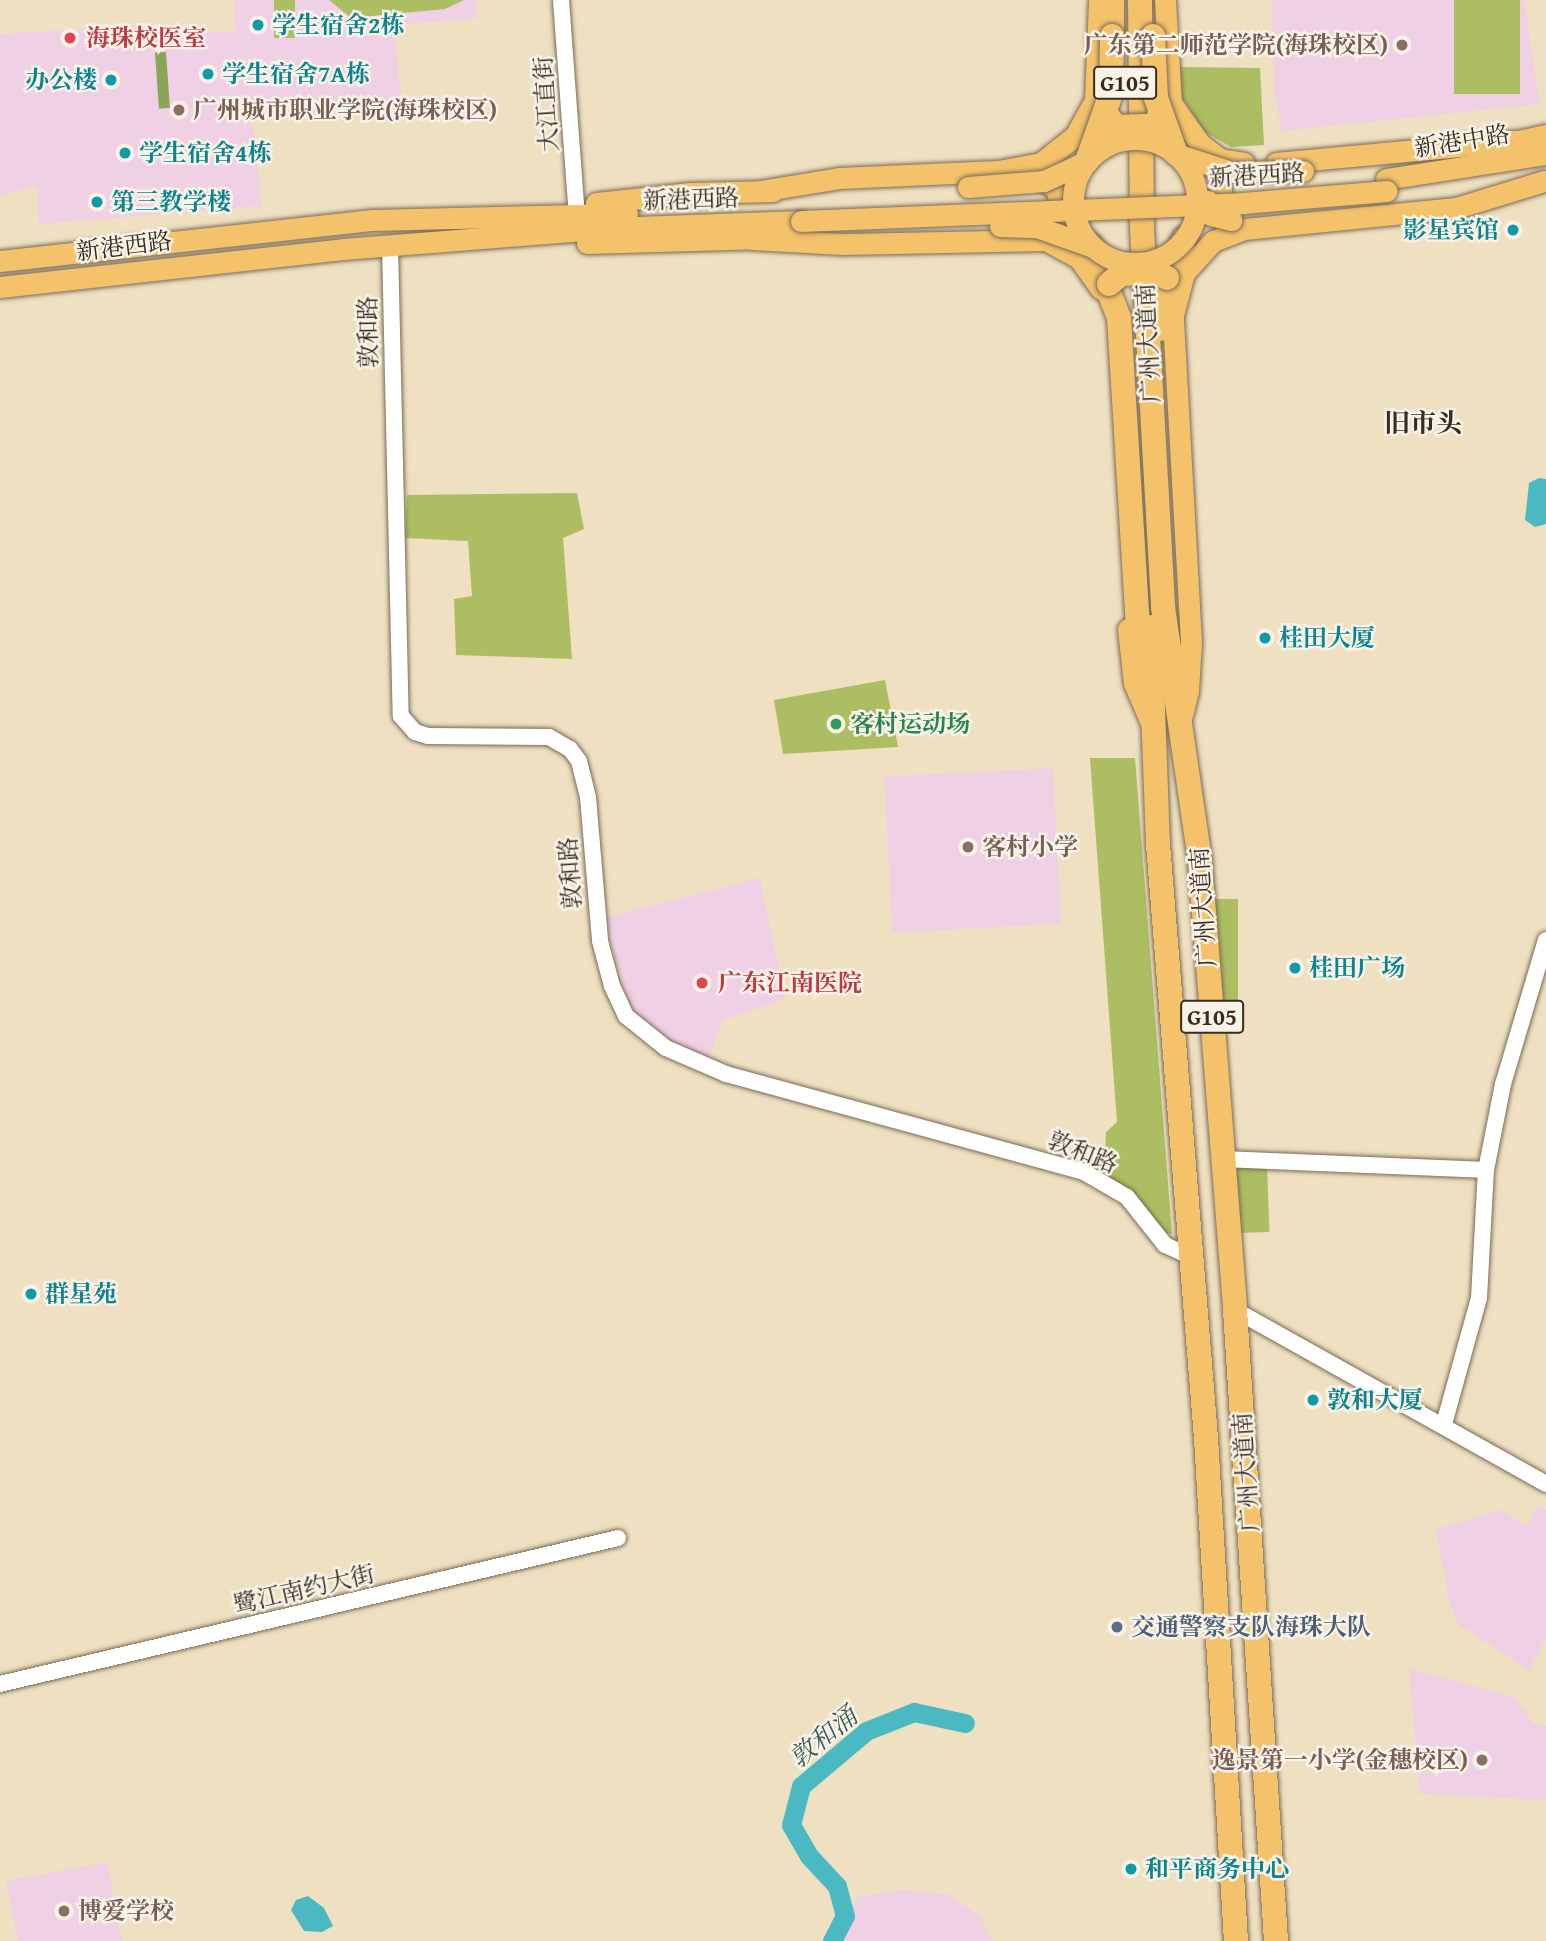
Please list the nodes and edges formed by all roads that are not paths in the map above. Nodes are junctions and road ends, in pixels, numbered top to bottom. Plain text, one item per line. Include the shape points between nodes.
1 (561, 0) edge
2 (1099, 0) edge
3 (1112, 0) edge
4 (1126, 0) edge
5 (1140, 0) edge
6 (1153, 0) edge
7 (1165, 0) edge
8 (1160, 111) junction
9 (1106, 114) junction
10 (1546, 135) edge
11 (1514, 141) junction
12 (1176, 154) junction
13 (1546, 154) edge
14 (1087, 161) junction
15 (1219, 164) junction
16 (1042, 172) junction
17 (1545, 176) edge
18 (1387, 185) junction
19 (760, 191) junction
20 (576, 205) junction
21 (524, 225) junction
22 (1228, 227) junction
23 (1051, 236) junction
24 (752, 239) junction
25 (1184, 239) junction
26 (390, 245) junction
27 (1091, 246) junction
28 (0, 261) edge
29 (1167, 278) junction
30 (1109, 284) junction
31 (0, 288) edge
32 (1180, 724) junction
33 (1152, 725) junction
34 (1546, 940) edge
35 (1224, 1159) junction
36 (1486, 1170) junction
37 (1192, 1257) junction
38 (1235, 1310) junction
39 (1444, 1424) junction
40 (1546, 1483) edge
41 (618, 1538) dead end
42 (0, 1684) edge
43 (1236, 1941) edge
44 (1276, 1941) edge

1 - 20 street, 大江直街
2 - 16 main road via 1095,100 1076,136
3 - 9 highway, bridge
4 - 33 highway, 广州大道南 / G105 via 1136,414
5 - 32 highway, 广州大道南 / G105 via 1145,312 1163,607
6 - 8 highway, bridge via 1153,85
7 - 15 main road via 1171,103
8 - 9 highway, bridge via 1158,122 1151,126 1116,127
8 - 12 highway, bridge
9 - 14 highway, bridge
10 - 11 main road
11 - 15 main road via 1297,162
11 - 15 main road, bridge via 1465,153 1303,172 1244,174
12 - 14 main road, bridge via 1151,141 1123,140
12 - 15 main road, bridge
12 - 25 main road, bridge via 1191,172 1197,195 1195,219
13 - 18 main road, 新港中路
14 - 16 main road, bridge
14 - 27 main road, bridge via 1076,179 1072,199 1079,229
15 - 22 main road, bridge via 1210,175 1208,212
16 - 19 main road via 839,178
16 - 19 main road, bridge via 968,187
16 - 23 main road, bridge via 1055,187 1062,216
17 - 18 main road, 新港中路
17 - 22 main road
17 - 22 main road via 1456,208 1383,219
18 - 21 main road, 新港西路, bridge via 1243,203
19 - 20 main road
20 - 21 main road
21 - 24 main road via 594,243
21 - 26 main road, 新港西路
21 - 28 main road, 新港西路 via 348,222
22 - 25 main road, bridge
22 - 32 main road via 1203,248 1184,273 1173,315 1191,642
23 - 24 main road via 843,244
23 - 24 main road, bridge via 1022,225
23 - 27 main road, bridge
23 - 33 main road via 1090,269 1108,313 1130,656 1142,709
25 - 27 main road, bridge via 1169,254 1139,263 1118,261
25 - 29 highway, bridge
26 - 31 main road, 新港西路
26 - 37 street, 敦和路 via 401,716 415,732 428,736 549,737 570,749 579,761 588,797 600,941 626,1016 645,1036 726,1074 1084,1172 1121,1192 1165,1245
27 - 30 highway
29 - 30 highway, bridge via 1156,273 1121,274
29 - 32 highway via 1160,322
30 - 33 highway via 1119,317 1140,662
32 - 35 highway, 广州大道南 / G105 via 1195,811
33 - 37 highway, 广州大道南 / G105
34 - 36 street via 1526,994
35 - 36 street
35 - 38 highway, 广州大道南 / G105
36 - 39 street via 1479,1298
37 - 43 highway, 广州大道南 / G105
38 - 39 street
38 - 44 highway, 广州大道南 / G105
39 - 40 street
41 - 42 street, 鹭江南约大街

